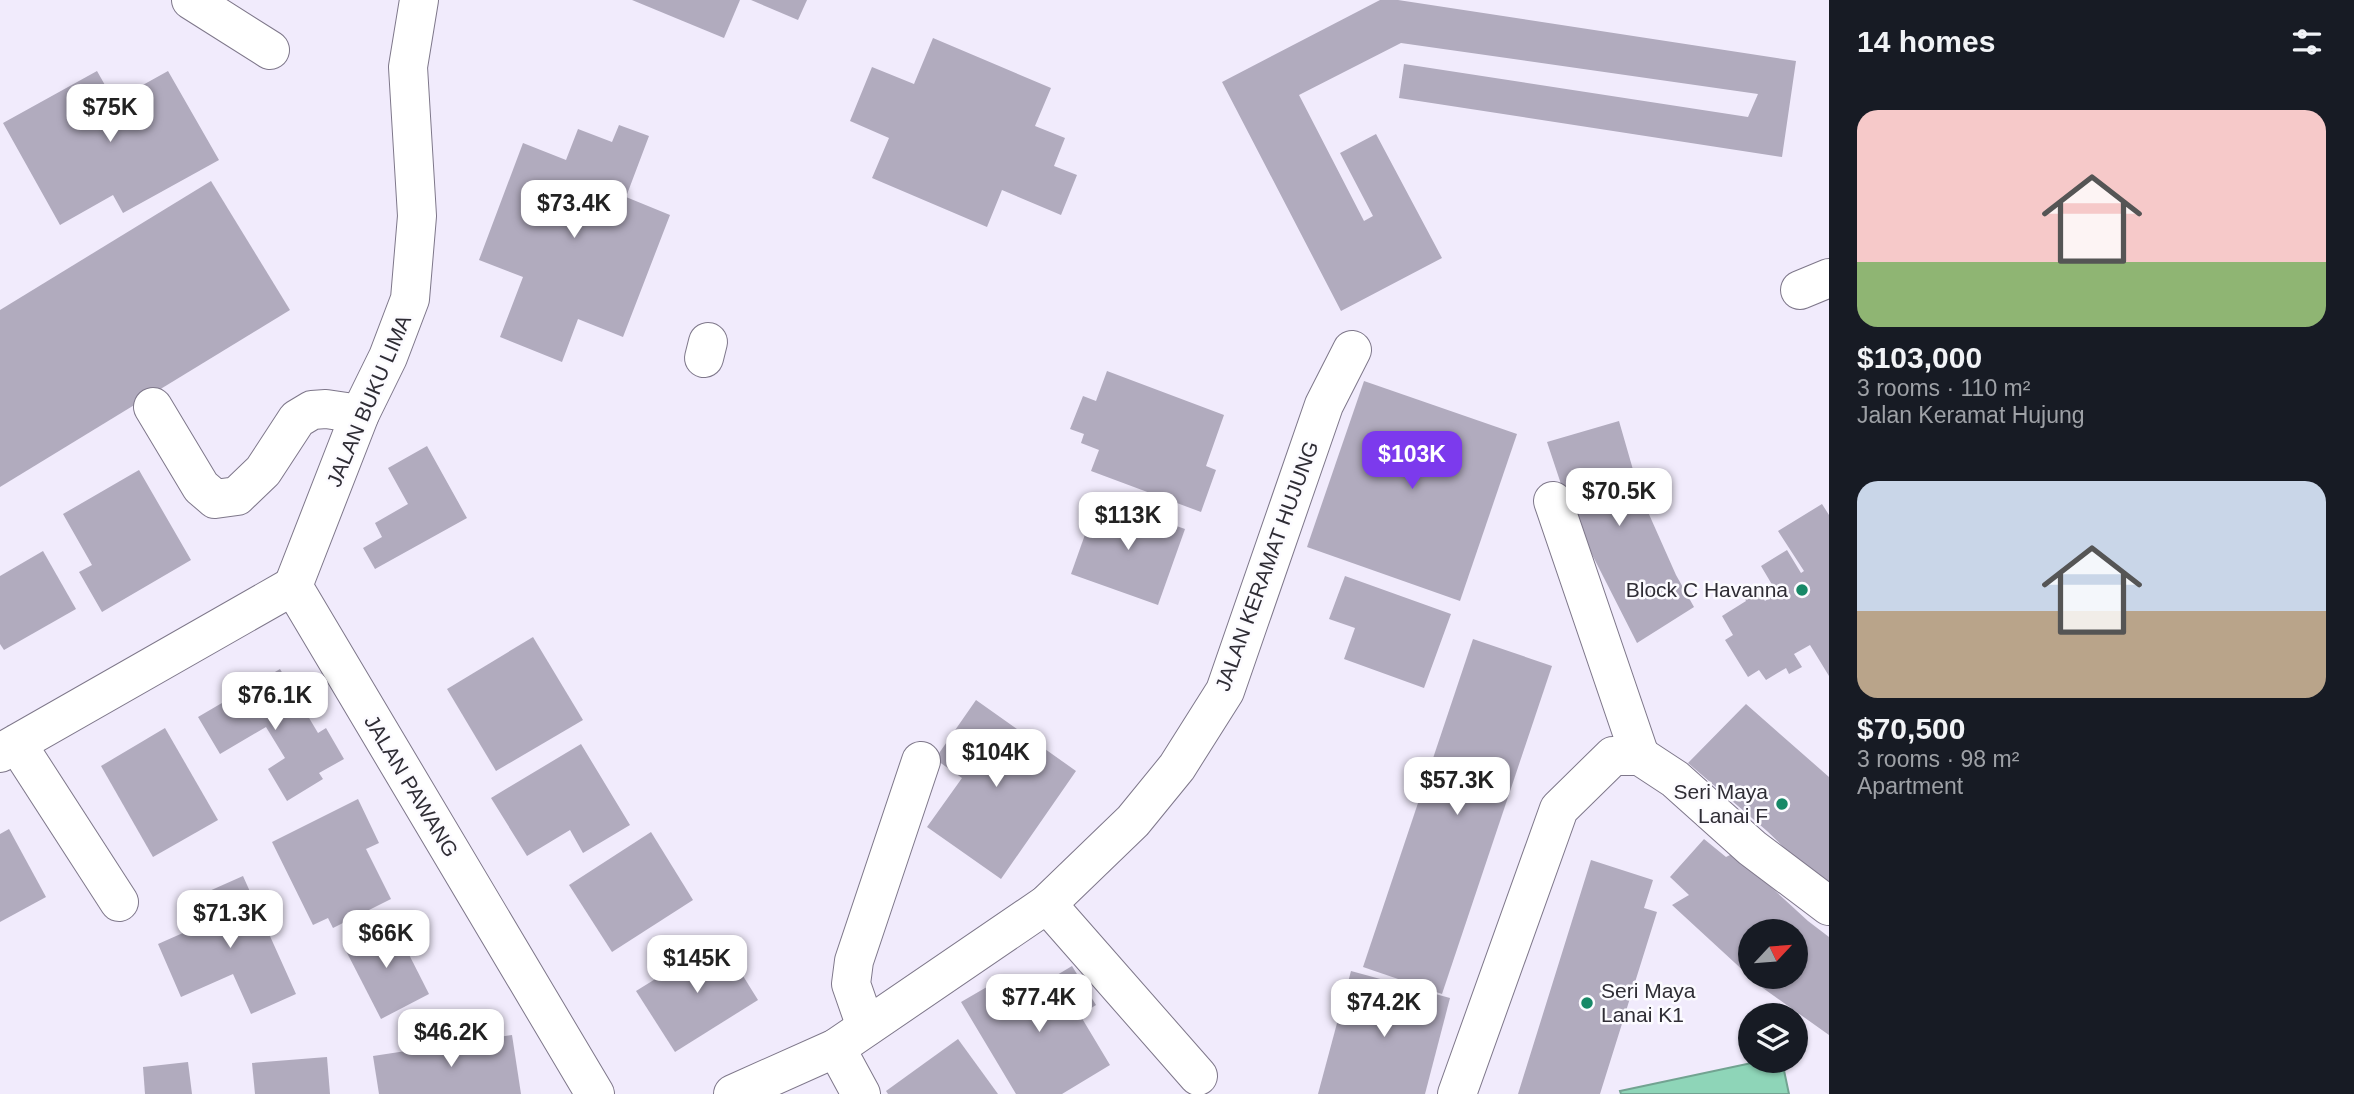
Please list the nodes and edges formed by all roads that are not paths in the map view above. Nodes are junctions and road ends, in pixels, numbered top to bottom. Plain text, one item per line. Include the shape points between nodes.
1 (191, 0) edge
2 (419, 0) edge
3 (270, 50) dead end
4 (1352, 350) dead end
5 (153, 407) dead end
6 (360, 414) junction
7 (1553, 501) dead end
8 (292, 586) junction
9 (8, 748) edge
10 (1640, 756) junction
11 (921, 761) dead end
12 (119, 902) dead end
13 (1047, 904) junction
14 (1829, 906) edge
15 (851, 1037) junction
16 (1198, 1076) dead end
17 (595, 1094) edge
18 (733, 1094) edge
19 (860, 1094) edge
20 (1457, 1094) edge

1 - 3 street
2 - 6 street, JALAN BUKU LIMA via 408,67 417,216 410,299
4 - 13 street, JALAN KERAMAT HUJUNG via 1324,405 1224,691 1177,767 1133,821
5 - 6 street via 201,487 215,499 237,496 263,471 297,419 312,410
6 - 8 street, JALAN BUKU LIMA
7 - 10 street
8 - 9 street
8 - 17 street, JALAN PAWANG
9 - 12 street
10 - 14 street via 1675,779 1752,849
10 - 20 street via 1613,756 1559,809
11 - 15 street via 854,961
13 - 15 street, JALAN KERAMAT HUJUNG
13 - 16 street
15 - 18 street, JALAN KERAMAT HUJUNG
15 - 19 street

